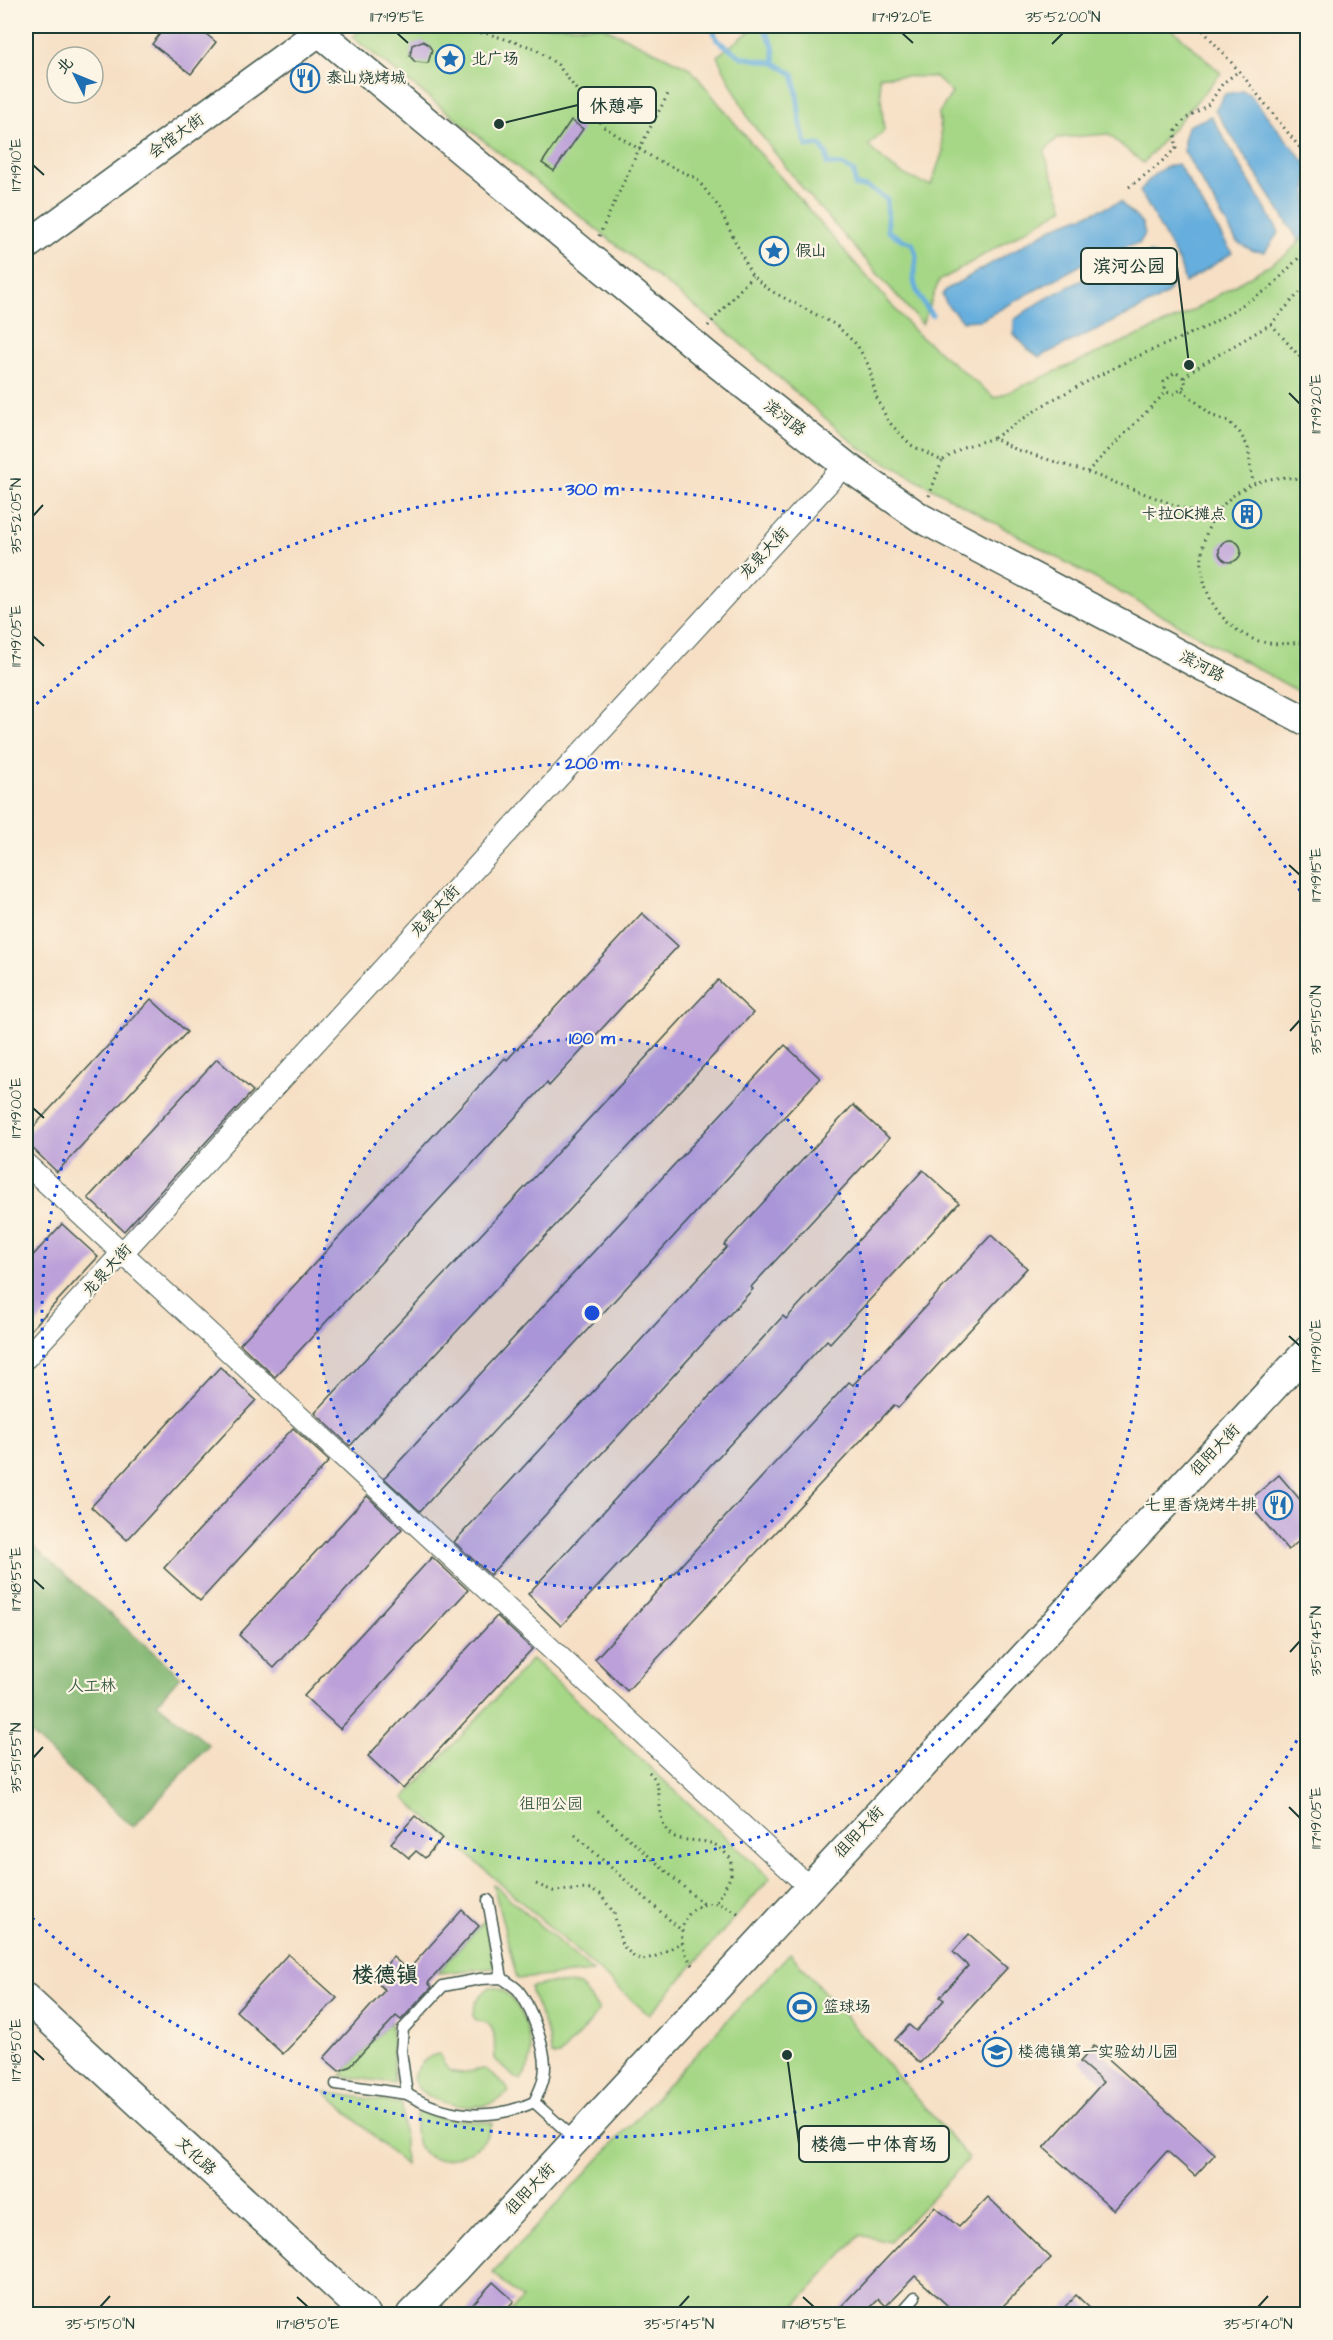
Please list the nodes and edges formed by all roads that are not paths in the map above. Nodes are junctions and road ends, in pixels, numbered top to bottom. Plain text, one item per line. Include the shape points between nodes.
1 (319, 28) edge
2 (26, 246) edge
3 (845, 465) junction
4 (1308, 722) edge
5 (26, 1164) edge
6 (121, 1253) junction
7 (1308, 1350) edge
8 (26, 1358) edge
9 (809, 1887) junction
10 (488, 1900) dead end
11 (502, 1978) junction
12 (26, 1998) edge
13 (336, 2084) dead end
14 (407, 2094) junction
15 (534, 2102) junction
16 (576, 2139) junction
17 (915, 2297) dead end
18 (366, 2314) edge
19 (411, 2314) edge
20 (900, 2314) edge

1 - 2 street, 会馆大街
1 - 3 street, 滨河路 via 708,357
3 - 4 street, 滨河路 via 921,518
3 - 6 street, 龙泉大街
5 - 6 street
6 - 8 street, 龙泉大街
6 - 9 street
7 - 9 street, 徂阳大街
9 - 16 street, 徂阳大街
10 - 11 lane
11 - 14 lane via 443,1986 403,2030 401,2051
11 - 15 lane via 519,1990 542,2043 545,2065 542,2087
12 - 18 street, 文化路
13 - 14 lane
14 - 15 lane via 454,2112 490,2115
15 - 16 lane
16 - 19 street, 徂阳大街
17 - 20 lane

